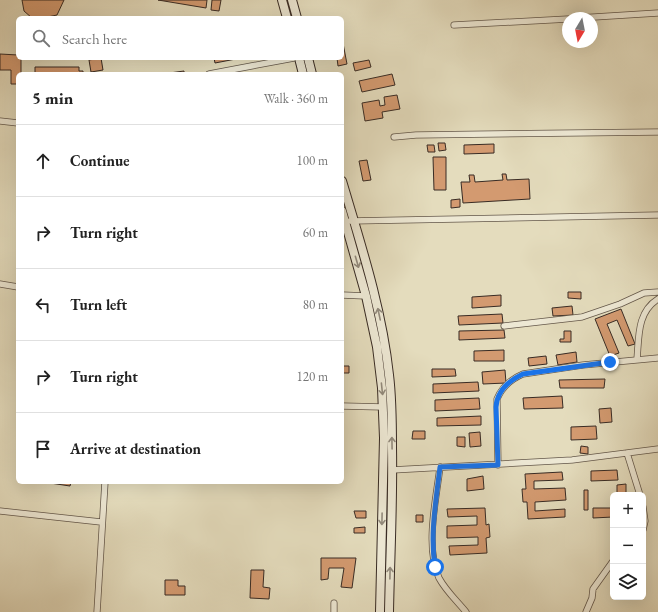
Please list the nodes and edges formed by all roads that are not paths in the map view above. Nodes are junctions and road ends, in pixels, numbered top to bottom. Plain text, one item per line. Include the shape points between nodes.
1 (282, 0) edge
2 (292, 0) edge
3 (658, 13) edge
4 (286, 16) edge
5 (296, 16) edge
6 (598, 17) edge
7 (562, 19) edge
8 (454, 25) dead end
9 (283, 60) edge
10 (299, 60) edge
11 (308, 60) edge
12 (220, 72) edge
13 (302, 72) edge
14 (312, 72) edge
15 (0, 121) edge
16 (16, 123) edge
17 (658, 132) edge
18 (394, 137) dead end
19 (344, 188) edge
20 (658, 215) edge
21 (344, 218) edge
22 (354, 220) junction
23 (345, 221) junction
24 (0, 284) edge
25 (16, 287) edge
26 (658, 292) edge
27 (344, 296) edge
28 (366, 296) junction
29 (658, 299) edge
30 (504, 326) dead end
31 (658, 358) edge
32 (637, 359) junction
33 (344, 406) edge
34 (383, 407) junction
35 (658, 449) edge
36 (627, 453) junction
37 (498, 465) junction
38 (440, 467) junction
39 (392, 470) junction
40 (104, 484) edge
41 (639, 492) edge
42 (0, 511) edge
43 (102, 522) junction
44 (611, 564) edge
45 (334, 603) dead end
46 (97, 612) edge
47 (334, 612) edge
48 (380, 612) edge
49 (389, 612) edge
50 (466, 612) edge
51 (586, 612) edge

1 - 4 main road
2 - 5 main road
3 - 6 street
7 - 8 street
9 - 12 street
10 - 13 main road
11 - 14 main road
15 - 16 street
17 - 18 street
19 - 22 main road
20 - 22 street
21 - 23 main road
22 - 23 street
39 -> 22 main road via 391,406 384,338
23 -> 28 main road
24 - 25 street
26 - 30 street via 644,293 582,317
27 - 28 street
28 -> 34 main road via 376,347
29 - 32 street via 647,308 642,317
31 - 32 street
32 - 37 street via 545,370 515,378 501,391 497,399
33 - 34 street
34 -> 48 main road
35 - 36 street
36 - 37 street
36 - 41 street
37 - 38 street
38 - 39 street
38 - 50 street via 432,536 435,567 448,592
49 -> 39 main road
40 - 43 street
42 - 43 street
43 - 46 street
44 - 51 street via 593,589
45 - 47 street

